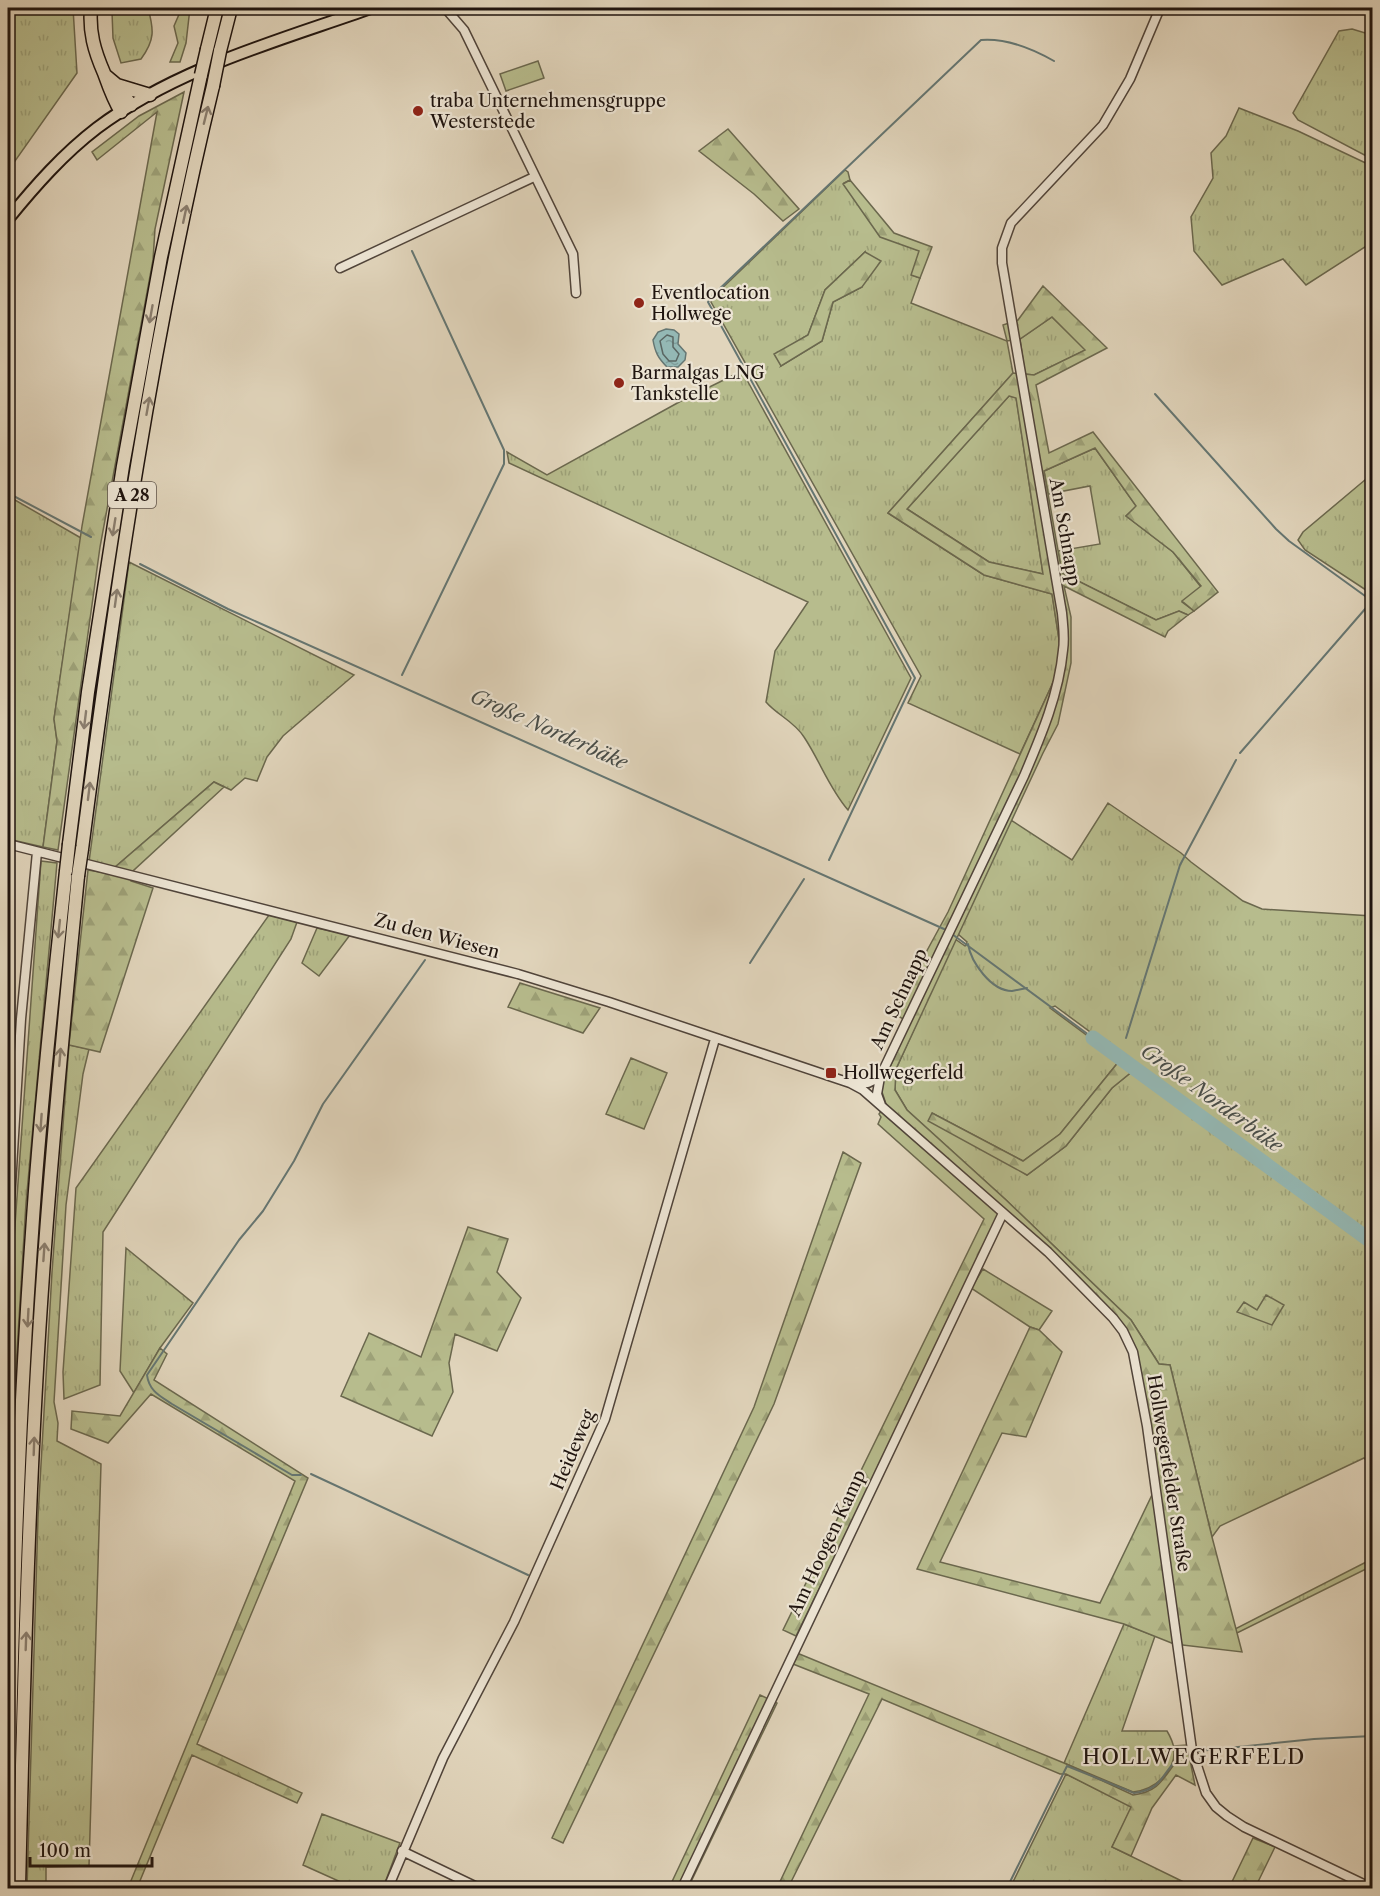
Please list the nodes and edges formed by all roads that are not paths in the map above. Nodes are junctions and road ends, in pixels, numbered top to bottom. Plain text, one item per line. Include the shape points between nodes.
1 (91, 8) edge
2 (209, 8) edge
3 (217, 8) edge
4 (231, 8) edge
5 (370, 8) edge
6 (445, 8) edge
7 (455, 8) edge
8 (1160, 8) edge
9 (459, 22) junction
10 (214, 50) junction
11 (104, 75) junction
12 (117, 85) junction
13 (150, 95) junction
14 (126, 109) junction
15 (534, 177) junction
16 (8, 219) edge
17 (340, 268) dead end
18 (576, 293) dead end
19 (8, 844) edge
20 (37, 852) junction
21 (715, 1039) junction
22 (880, 1077) junction
23 (850, 1083) junction
24 (881, 1105) junction
25 (1003, 1212) junction
26 (8, 1235) edge
27 (8, 1821) edge
28 (402, 1851) junction
29 (20, 1888) edge
30 (388, 1888) edge
31 (479, 1888) edge
32 (682, 1888) edge
33 (1372, 1888) edge

1 - 11 highway via 92,39
2 - 10 highway via 204,34
3 - 10 highway, A 28
4 - 10 highway, A 28
5 - 13 main road via 236,56
6 - 9 street
7 - 9 street
8 - 22 street, Am Schnapp via 1130,79 1102,125 1011,223 1002,248 1062,613 1064,648 1045,726 1024,776
9 - 15 street
10 -> 27 highway, A 28, bridge via 197,92 161,257 123,466 69,844 32,1234 21,1423
29 -> 10 highway, A 28, bridge via 33,1458 58,1079 78,876 136,471 170,285 213,86
11 - 12 highway
11 - 14 highway via 111,97
12 - 13 highway
12 - 14 highway
13 - 14 main road
14 - 16 main road via 59,161
15 - 17 street
15 - 18 street via 573,254
19 - 20 street, Zu den Wiesen
20 - 21 street, Zu den Wiesen via 518,974
20 - 26 street via 20,1030
21 - 23 street, Zu den Wiesen
21 - 28 street, Heideweg via 605,1419 514,1622 443,1758
22 - 23 street, Am Schnapp via 868,1083
22 - 24 street, Am Schnapp via 877,1094
23 - 24 street, Hollwegerfelder Straße
24 - 25 street, Hollwegerfelder Straße
25 - 32 street, Am Hoogen Kamp
25 - 33 street, Hollwegerfelder Straße via 1113,1318 1133,1352 1192,1750 1206,1794 1216,1807 1244,1827
28 - 30 street, Heideweg
28 - 31 street

